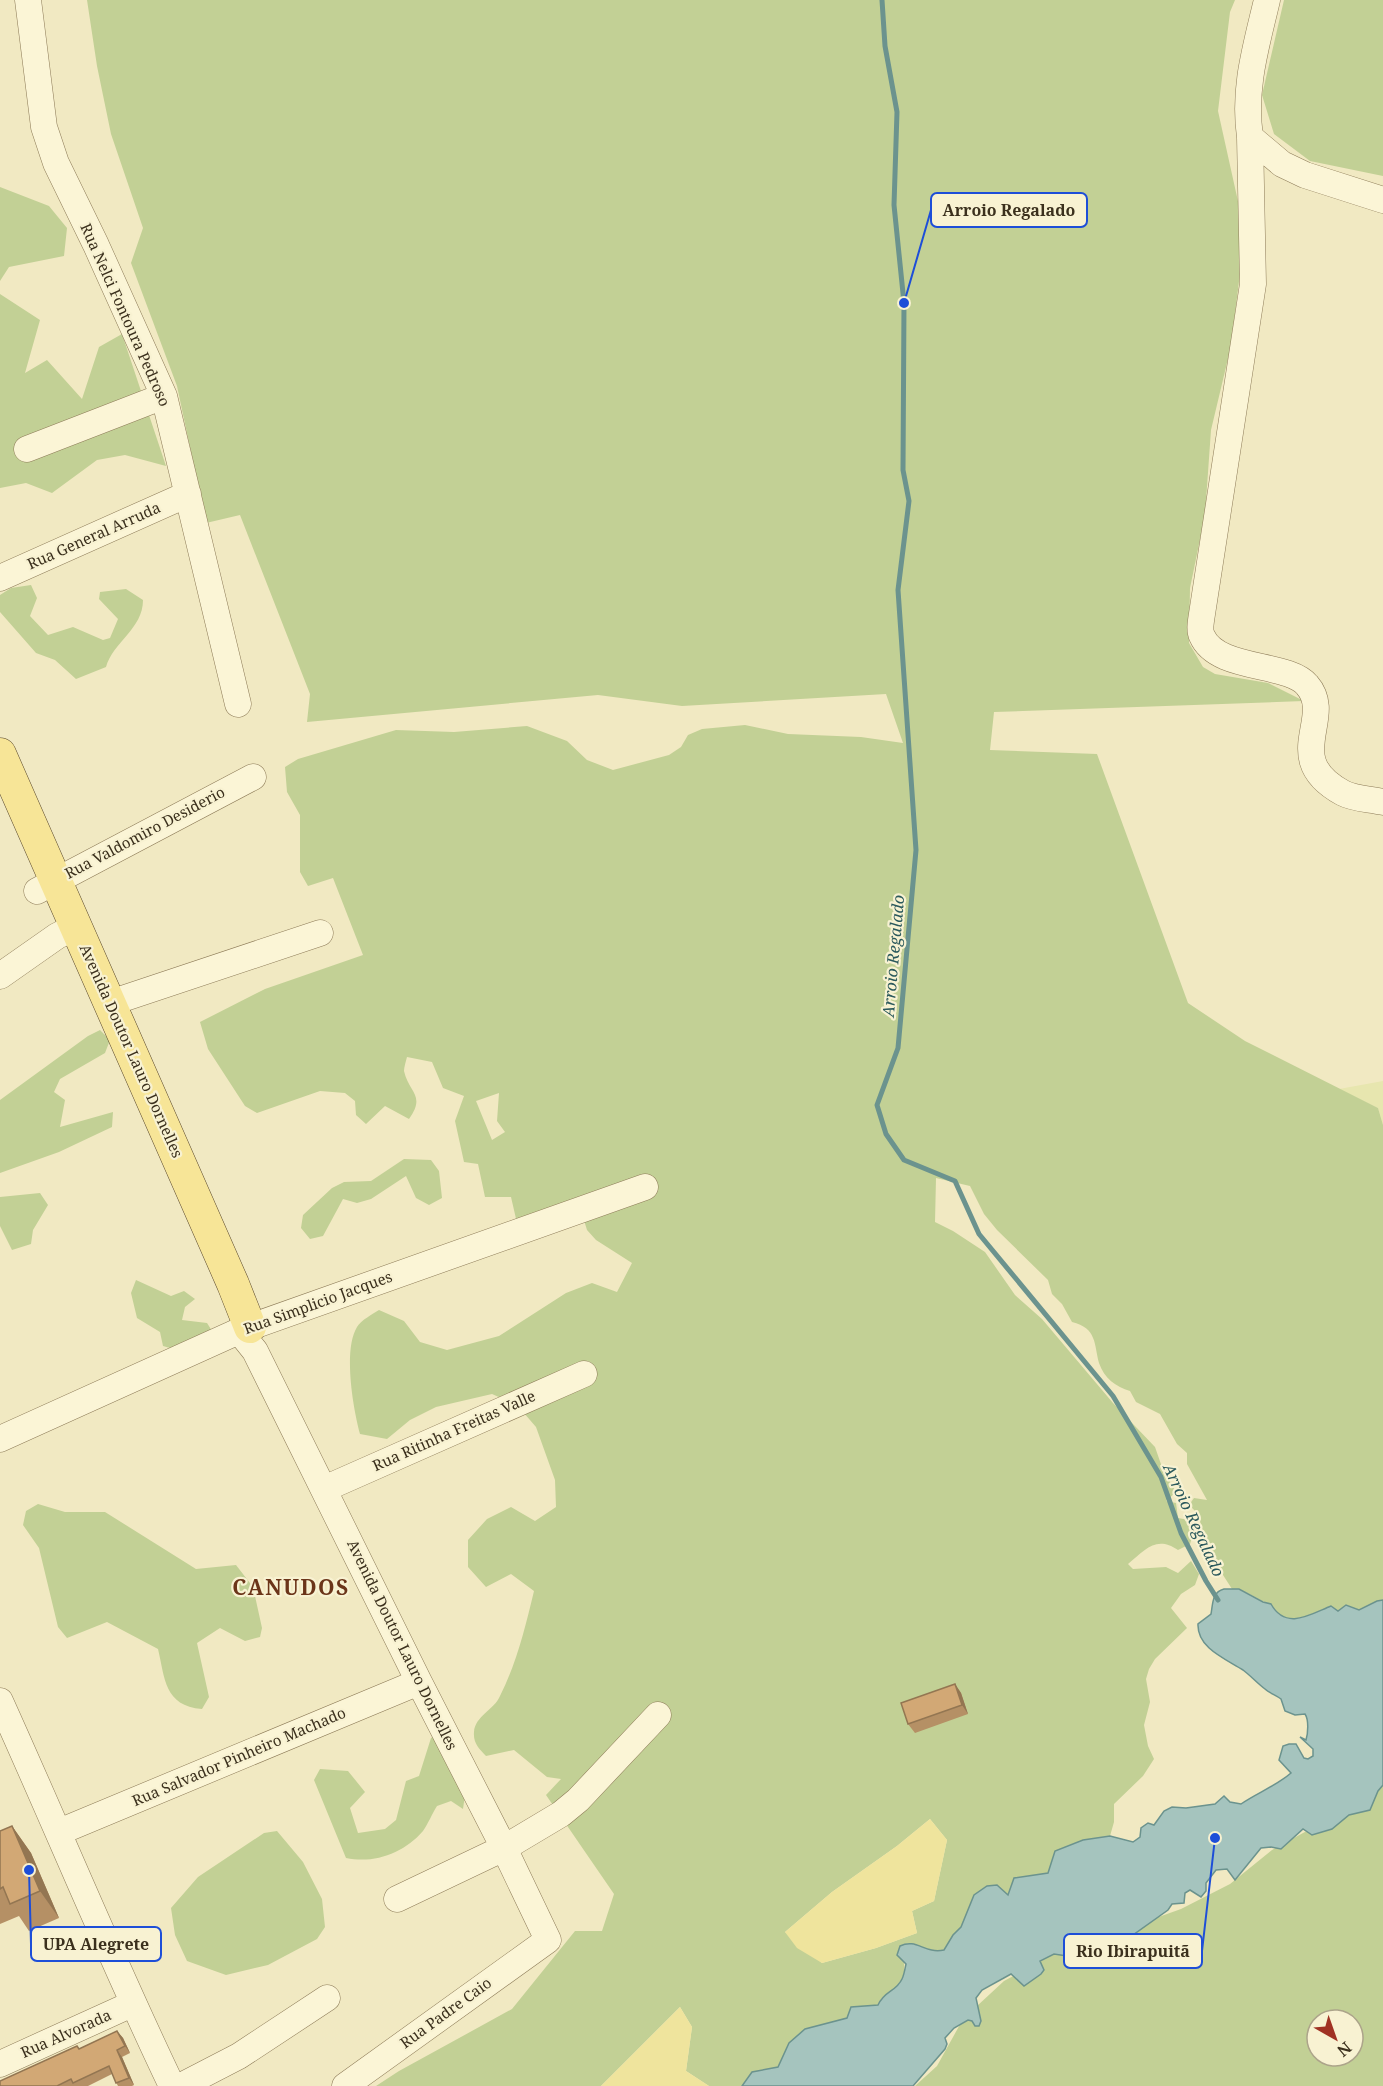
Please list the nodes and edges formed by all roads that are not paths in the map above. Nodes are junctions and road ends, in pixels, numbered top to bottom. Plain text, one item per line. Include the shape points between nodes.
1 (28, 0) edge
2 (1267, 0) edge
3 (1250, 137) junction
4 (1383, 200) edge
5 (164, 396) junction
6 (27, 448) dead end
7 (188, 495) junction
8 (0, 578) edge
9 (238, 704) dead end
10 (0, 754) edge
11 (253, 777) dead end
12 (1383, 802) edge
13 (0, 809) edge
14 (46, 885) junction
15 (67, 931) junction
16 (320, 933) dead end
17 (0, 976) edge
18 (110, 1003) junction
19 (645, 1187) dead end
20 (248, 1336) junction
21 (584, 1374) dead end
22 (0, 1439) edge
23 (324, 1489) junction
24 (419, 1682) junction
25 (0, 1701) edge
26 (658, 1715) dead end
27 (59, 1832) junction
28 (504, 1848) junction
29 (398, 1899) dead end
30 (548, 1940) joint
31 (327, 1998) dead end
32 (132, 2004) junction
33 (0, 2064) edge
34 (172, 2086) edge
35 (181, 2086) edge
36 (345, 2086) edge

1 - 5 street, Rua Nelci Fontoura Pedroso via 44,127 56,164
2 - 3 street via 1249,74 1246,112
3 - 4 street via 1282,164 1305,175
3 - 12 street via 1253,284 1200,634 1215,651 1246,665 1298,677 1308,686 1317,707 1309,749 1314,765 1344,793
5 - 6 street
5 - 7 street, Rua Nelci Fontoura Pedroso
7 - 8 street, Rua General Arruda
7 - 9 street, Rua Nelci Fontoura Pedroso
10 - 14 main road, Avenida Doutor Lauro Dornelles
11 - 14 street, Rua Valdomiro Desiderio
13 - 14 main road, Avenida Doutor Lauro Dornelles
14 - 15 main road, Avenida Doutor Lauro Dornelles
15 - 17 street
15 - 18 main road, Avenida Doutor Lauro Dornelles
15 - 20 main road, Avenida Doutor Lauro Dornelles via 217,1294
16 - 18 street
18 - 20 main road, Avenida Doutor Lauro Dornelles via 233,1284
19 - 20 street, Rua Simplicio Jacques
20 - 22 street, Rua Simplicio Jacques
20 - 23 street, Avenida Doutor Lauro Dornelles
21 - 23 street, Rua Ritinha Freitas Valle
23 - 24 street, Avenida Doutor Lauro Dornelles
24 - 27 street, Rua Salvador Pinheiro Machado
24 - 28 street, Avenida Doutor Lauro Dornelles
25 - 27 street
26 - 28 street via 578,1800
27 - 32 street
28 - 29 street
28 - 30 street, Avenida Doutor Lauro Dornelles
30 - 36 street, Rua Padre Caio
31 - 35 street via 239,2056
32 - 33 street, Rua Alvorada
32 - 34 street

